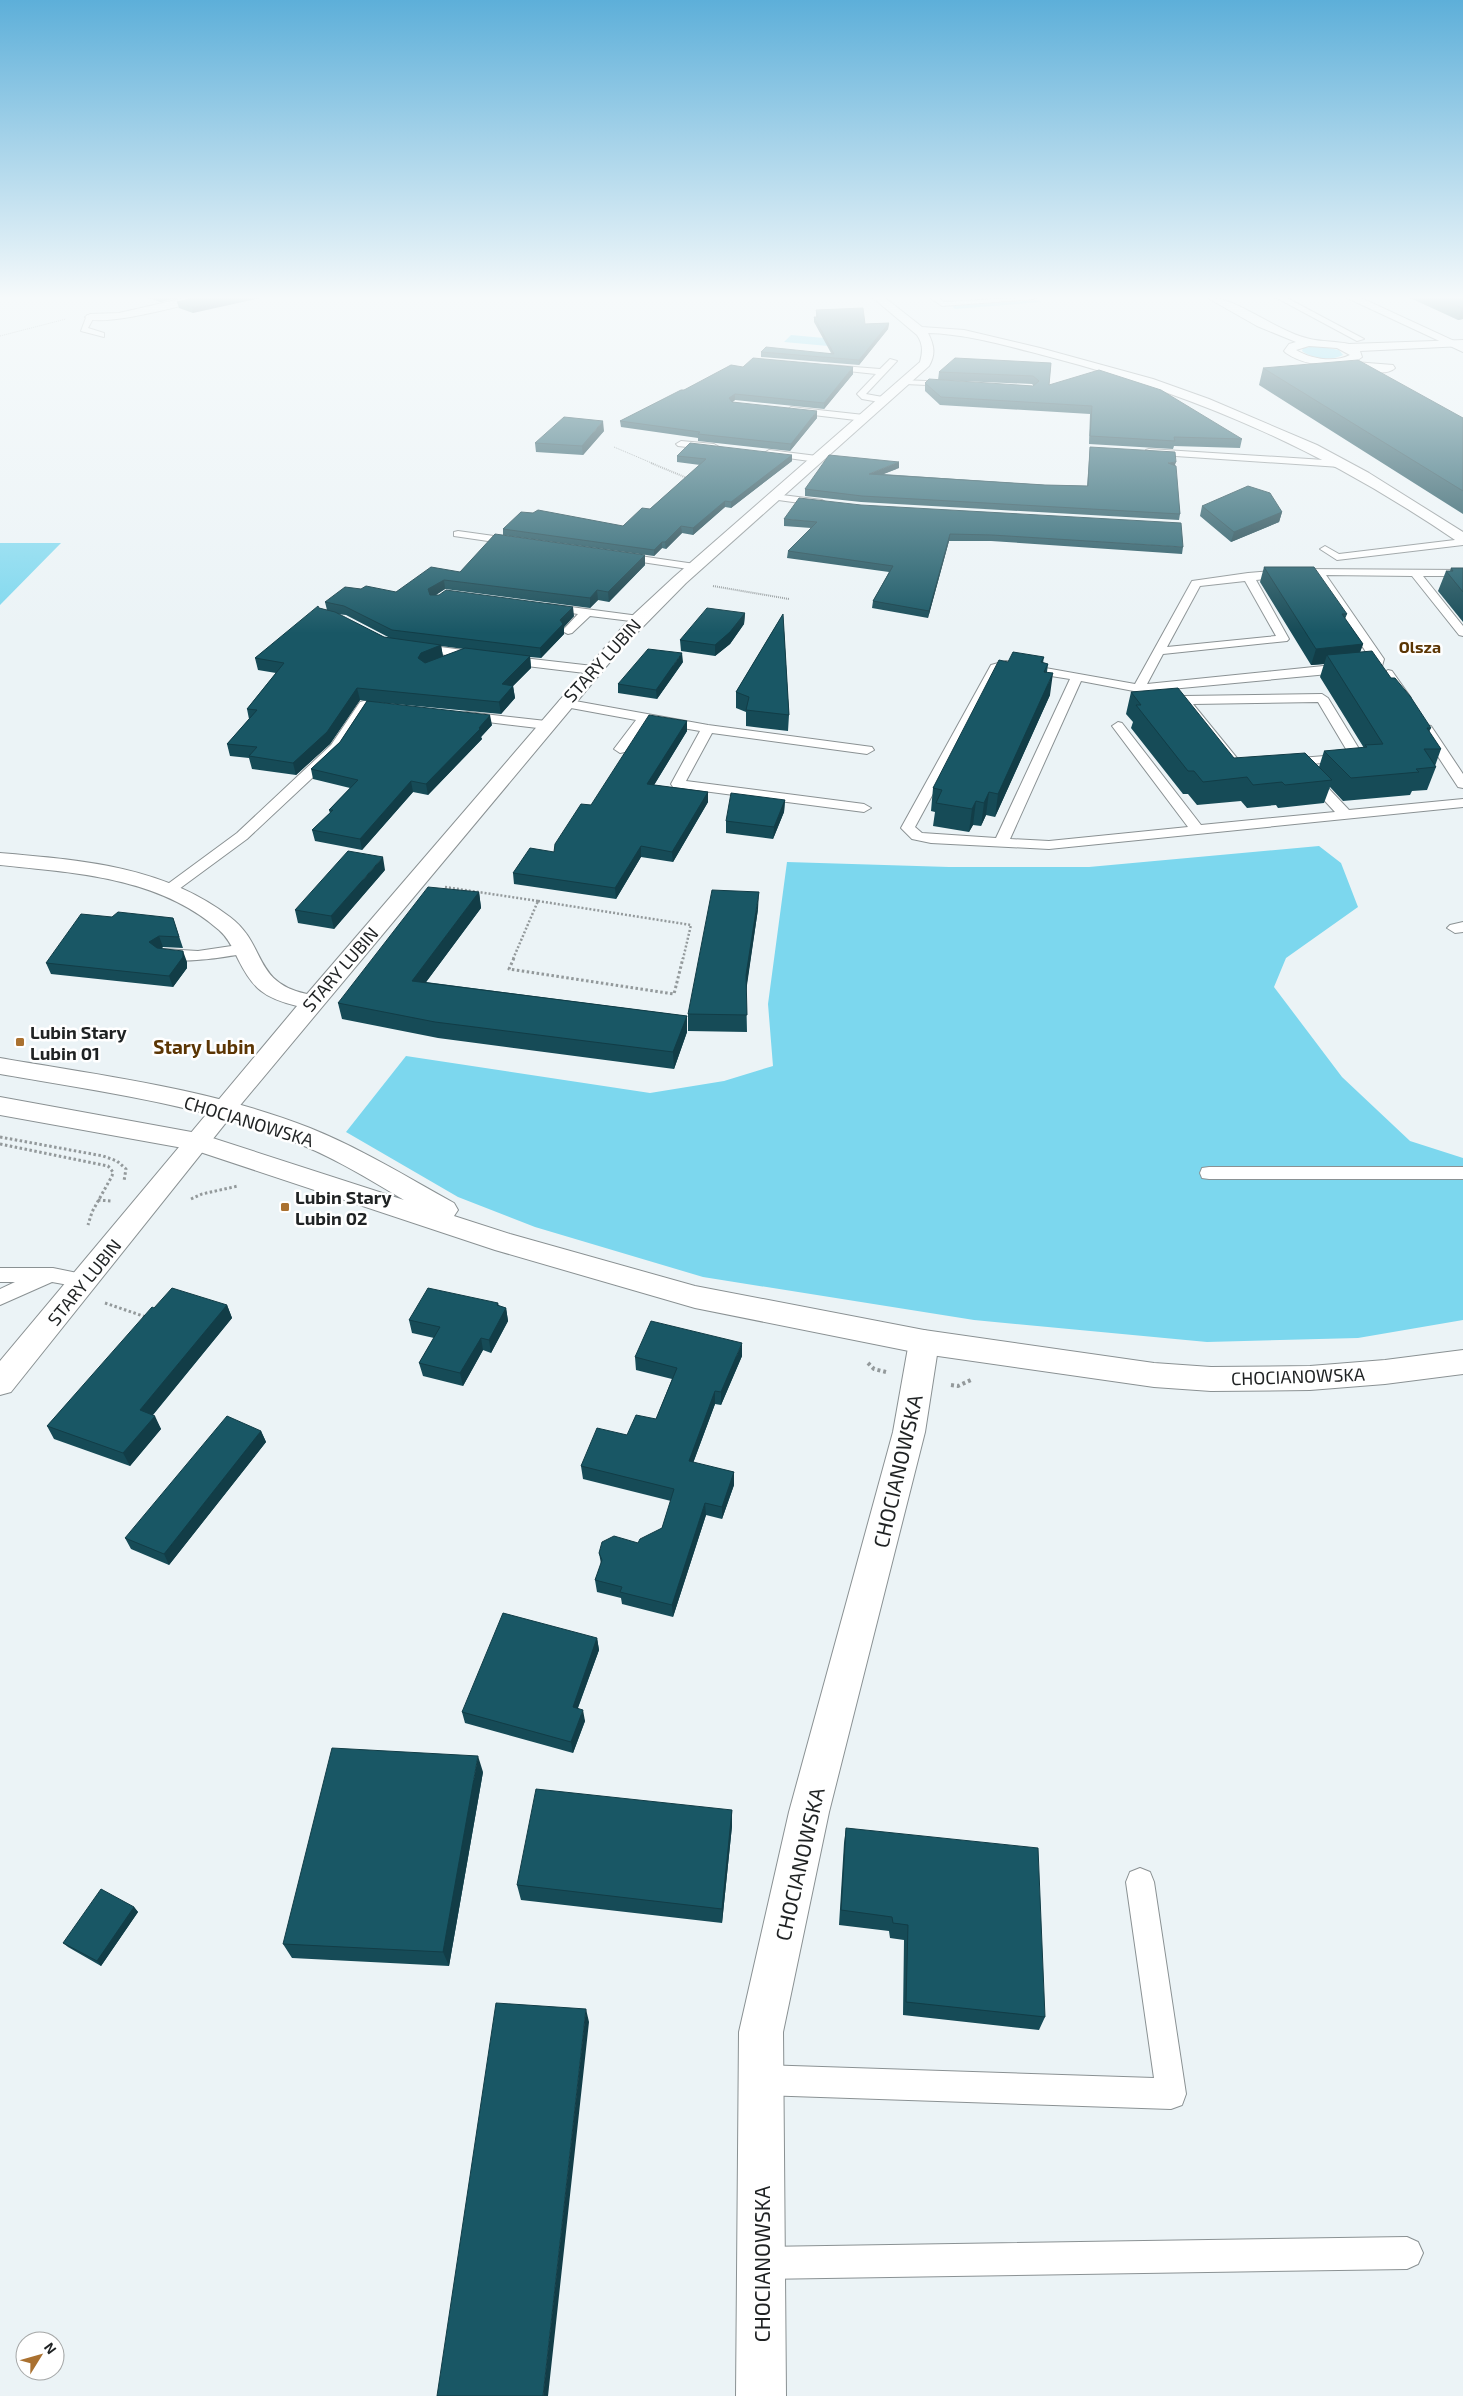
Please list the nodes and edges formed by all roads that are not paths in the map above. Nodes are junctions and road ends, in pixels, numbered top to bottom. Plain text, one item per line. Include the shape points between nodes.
1 (875, 409) edge
2 (1225, 409) edge
3 (784, 410) edge
4 (864, 418) junction
5 (681, 444) dead end
6 (720, 448) edge
7 (758, 452) edge
8 (1135, 452) edge
9 (817, 459) junction
10 (1340, 464) junction
11 (774, 497) junction
12 (834, 504) edge
13 (458, 534) dead end
14 (1463, 541) edge
15 (526, 543) edge
16 (1325, 549) dead end
17 (612, 555) edge
18 (1319, 572) junction
19 (1463, 572) edge
20 (687, 573) junction
21 (1415, 573) junction
22 (1248, 576) junction
23 (540, 606) edge
24 (587, 612) junction
25 (638, 619) junction
26 (568, 631) dead end
27 (1463, 632) edge
28 (409, 647) edge
29 (1160, 651) junction
30 (464, 655) junction
31 (437, 666) edge
32 (593, 670) junction
33 (1388, 674) edge
34 (1077, 677) junction
35 (1139, 688) junction
36 (564, 703) junction
37 (1410, 705) edge
38 (402, 709) edge
39 (450, 714) edge
40 (644, 718) junction
41 (1420, 721) edge
42 (546, 724) junction
43 (1118, 726) dead end
44 (708, 729) junction
45 (620, 749) dead end
46 (867, 750) dead end
47 (1296, 763) junction
48 (1463, 784) edge
49 (1463, 803) edge
50 (864, 808) dead end
51 (1346, 814) junction
52 (1197, 829) junction
53 (1001, 843) junction
54 (0, 859) edge
55 (170, 889) junction
56 (245, 949) junction
57 (163, 954) edge
58 (312, 1002) junction
59 (0, 1066) edge
60 (0, 1106) edge
61 (223, 1109) junction
62 (197, 1142) junction
63 (1208, 1173) dead end
64 (1463, 1173) edge
65 (505, 1243) junction
66 (0, 1275) edge
67 (53, 1275) junction
68 (85, 1282) junction
69 (0, 1297) edge
70 (924, 1342) junction
71 (1463, 1362) edge
72 (0, 1383) edge
73 (1140, 1882) dead end
74 (762, 2080) junction
75 (1407, 2253) dead end
76 (761, 2263) junction
77 (761, 2396) edge

1 - 4 street, STARY LUBIN
2 - 10 street
3 - 4 lane
4 - 9 street, STARY LUBIN
5 - 6 lane
7 - 9 lane
8 - 10 lane
9 - 11 street, STARY LUBIN
10 - 14 street via 1424,511
11 - 12 lane
11 - 20 street, STARY LUBIN
13 - 15 lane
14 - 16 lane via 1337,557
17 - 20 lane
18 - 21 lane
18 - 22 lane
18 - 35 lane via 1378,663
19 - 21 lane
20 - 25 street, STARY LUBIN
21 - 27 lane
22 - 29 lane via 1196,583
22 - 29 lane via 1283,639
23 - 24 lane
24 - 25 lane
24 - 26 lane
25 - 32 street, STARY LUBIN
28 - 30 lane
29 - 35 lane
30 - 31 lane
30 - 32 lane
32 - 36 street, STARY LUBIN
33 - 37 lane
34 - 35 lane
34 - 53 lane
34 - 53 lane via 1006,665 995,668 908,828 917,836 931,839
36 - 40 lane
36 - 42 street, STARY LUBIN
38 - 55 lane via 364,705 329,755 242,836
39 - 42 lane
40 - 44 lane
40 - 45 lane
41 - 48 lane
42 - 58 street, STARY LUBIN
43 - 52 lane
44 - 46 lane
44 - 50 lane via 678,784
47 - 47 lane via 1357,757 1322,698 1184,700 1237,767
47 - 51 lane
49 - 51 lane
51 - 52 lane
52 - 53 lane via 1049,845
54 - 55 street via 124,875
55 - 56 street via 207,910 232,930
56 - 57 lane via 198,956
56 - 58 street via 260,979 273,990
58 - 61 street, STARY LUBIN
59 - 61 street, CHOCIANOWSKA
60 - 62 street, CHOCIANOWSKA
61 - 62 street, STARY LUBIN
61 - 65 street, CHOCIANOWSKA via 299,1133
62 - 65 street, CHOCIANOWSKA
62 - 68 street, STARY LUBIN
63 - 64 lane
65 - 70 street, CHOCIANOWSKA via 695,1297
66 - 67 lane
67 - 68 lane
67 - 69 lane
68 - 72 street, STARY LUBIN
70 - 71 street, CHOCIANOWSKA via 1154,1375 1211,1379 1320,1377
70 - 74 street, CHOCIANOWSKA via 909,1432 809,1812 762,2032
73 - 74 lane via 1171,2094
74 - 76 street, CHOCIANOWSKA
75 - 76 lane
76 - 77 street, CHOCIANOWSKA

